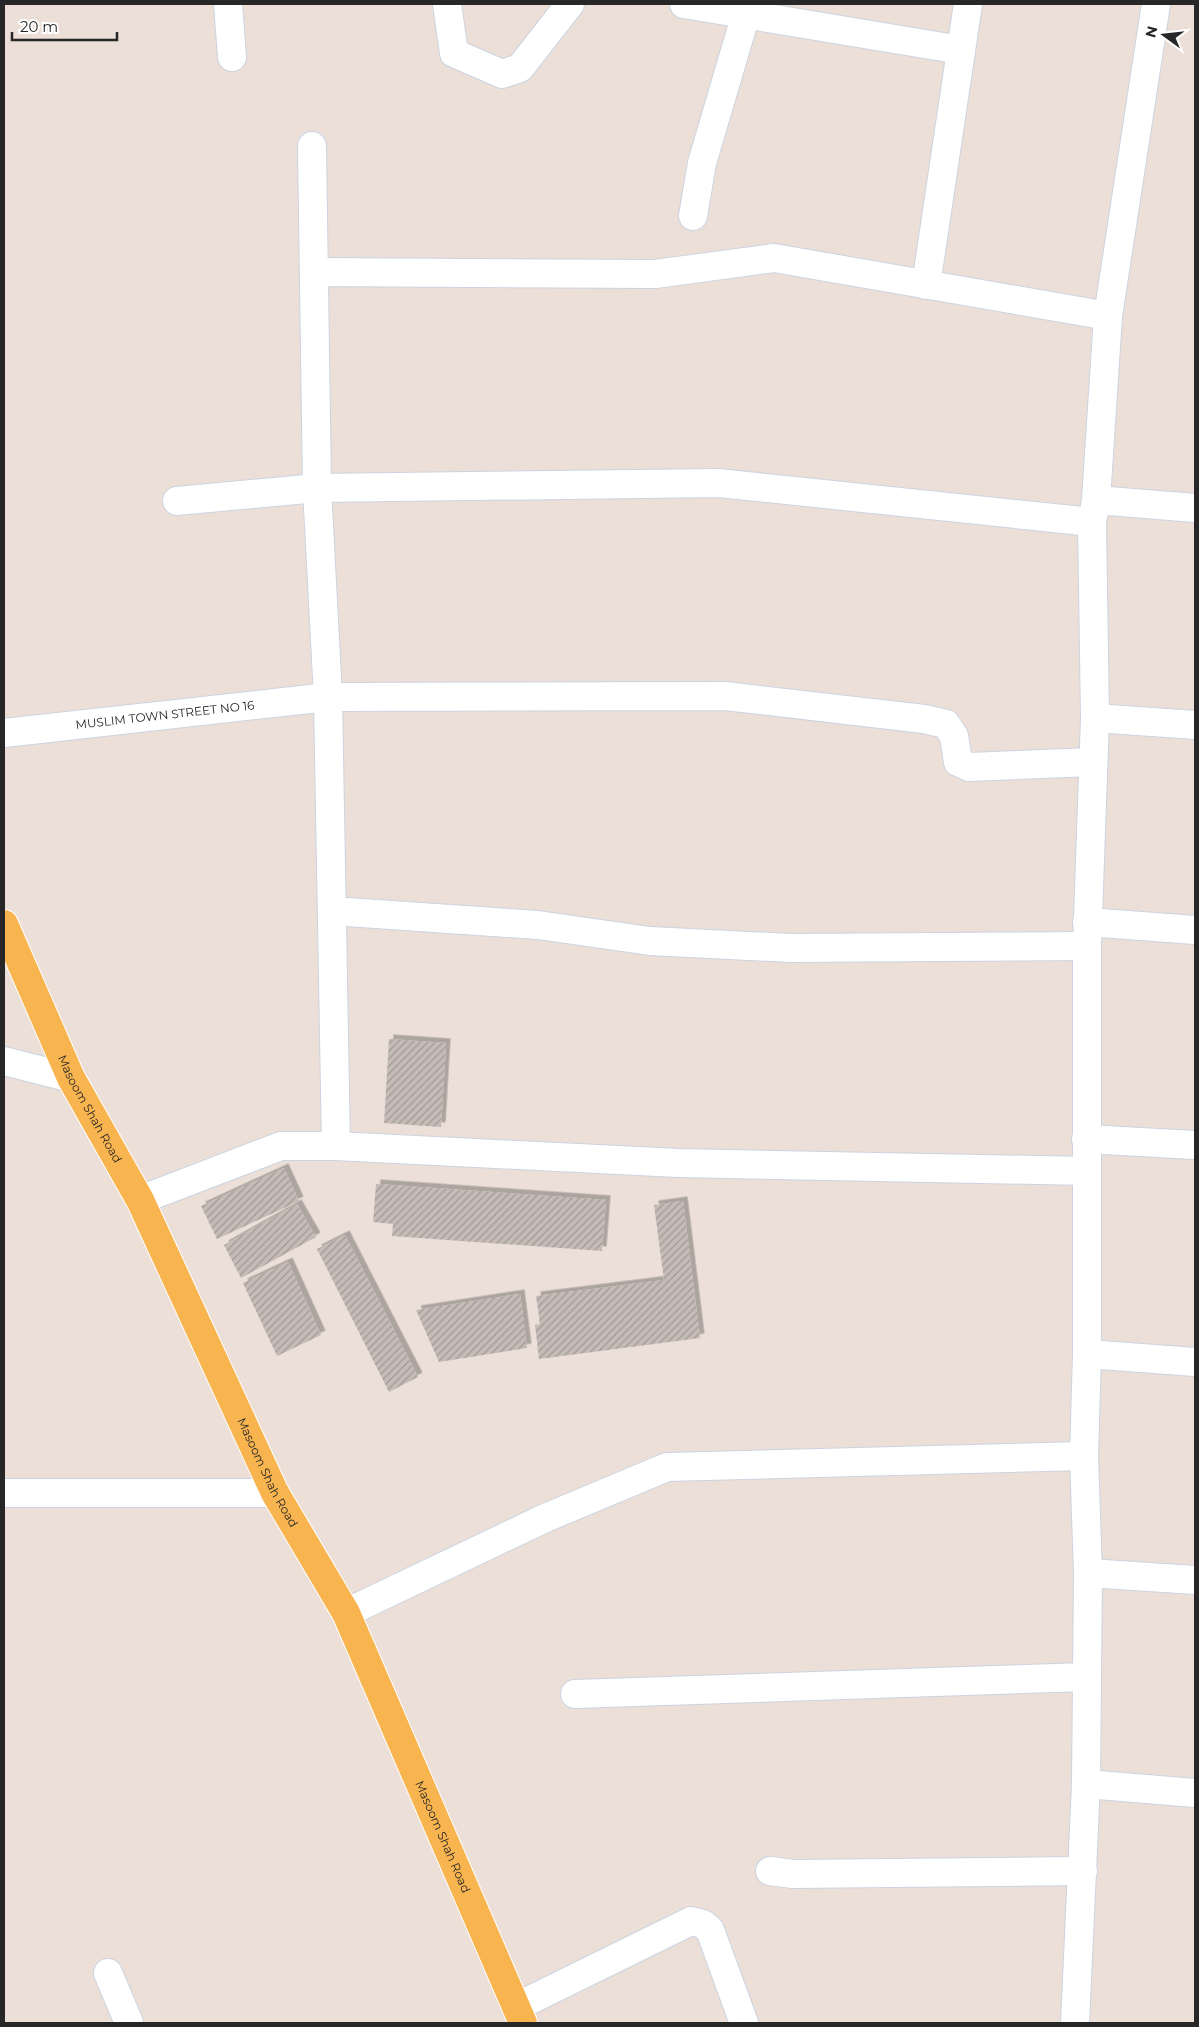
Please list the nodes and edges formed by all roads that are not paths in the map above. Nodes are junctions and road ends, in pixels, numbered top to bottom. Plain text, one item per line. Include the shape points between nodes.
1 (228, 4) edge
2 (446, 4) edge
3 (570, 4) edge
4 (684, 4) edge
5 (968, 4) edge
6 (1156, 4) edge
7 (746, 14) junction
8 (962, 50) junction
9 (232, 57) dead end
10 (312, 146) dead end
11 (693, 216) dead end
12 (314, 272) junction
13 (926, 285) junction
14 (1108, 316) junction
15 (317, 488) junction
16 (178, 502) dead end
17 (1195, 508) edge
18 (1094, 511) junction
19 (328, 697) junction
20 (1095, 718) junction
21 (1195, 725) edge
22 (4, 732) edge
23 (1093, 762) junction
24 (332, 911) junction
25 (4, 924) edge
26 (1195, 930) edge
27 (1087, 934) junction
28 (4, 1061) edge
29 (71, 1078) junction
30 (1086, 1139) junction
31 (1195, 1145) edge
32 (336, 1146) junction
33 (1088, 1170) junction
34 (140, 1200) junction
35 (1087, 1354) junction
36 (1195, 1362) edge
37 (1084, 1456) junction
38 (4, 1493) edge
39 (275, 1493) junction
40 (1088, 1573) junction
41 (1195, 1580) edge
42 (346, 1613) junction
43 (1087, 1677) junction
44 (575, 1694) dead end
45 (1086, 1784) junction
46 (1195, 1793) edge
47 (770, 1871) dead end
48 (1082, 1871) junction
49 (108, 1973) dead end
50 (520, 2015) edge
51 (129, 2023) edge
52 (744, 2023) edge
53 (1075, 2023) edge

1 - 9 street
2 - 3 street via 454,53 502,74 520,68
4 - 7 street
5 - 8 street
6 - 14 street
7 - 8 street
7 - 11 street via 702,163
8 - 13 street
10 - 12 street
12 - 13 street via 655,274 774,258
12 - 15 street
13 - 14 street
14 - 18 street
15 - 16 street
15 - 18 street via 719,483
15 - 19 street
17 - 18 street
18 - 20 street
19 - 22 street, MUSLIM TOWN STREET NO 16
19 - 23 street, MUSLIM TOWN STREET NO 16 via 725,696 946,724 954,736 958,762 969,768
19 - 24 street
20 - 21 street
20 - 23 street
23 - 27 street
24 - 27 street via 538,925 650,941 790,948
24 - 32 street
25 - 29 main road, Masoom Shah Road
26 - 27 street
27 - 30 street
28 - 29 street
29 - 34 main road, Masoom Shah Road
30 - 31 street
30 - 33 street
32 - 33 street via 678,1163
32 - 34 street via 281,1146
33 - 35 street
34 - 39 main road, Masoom Shah Road
35 - 36 street
35 - 37 street
37 - 40 street
37 - 42 street via 667,1467 542,1519
38 - 39 street
39 - 42 main road, Masoom Shah Road
40 - 41 street
40 - 43 street
42 - 50 main road, Masoom Shah Road
43 - 44 street
43 - 45 street
45 - 46 street
45 - 48 street
47 - 48 street via 793,1874
48 - 53 street
49 - 51 street
50 - 52 street via 691,1921 704,1924 710,1930

